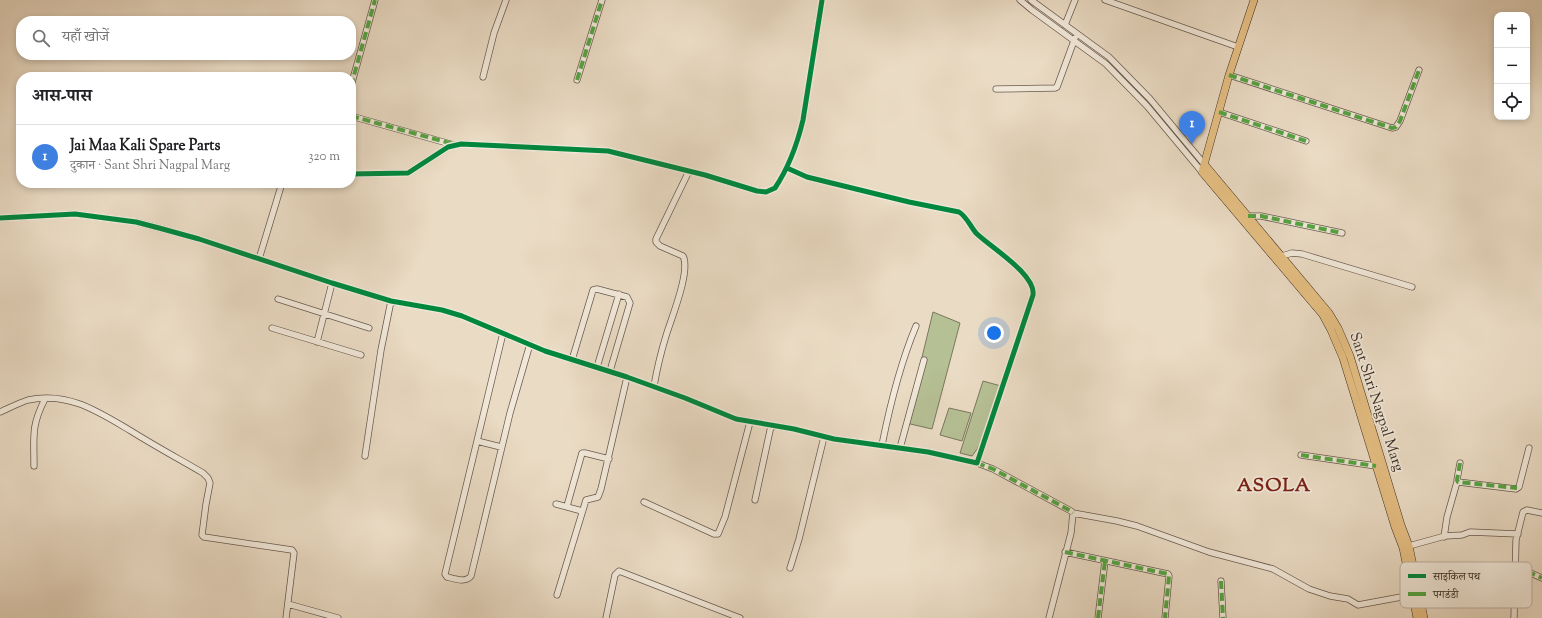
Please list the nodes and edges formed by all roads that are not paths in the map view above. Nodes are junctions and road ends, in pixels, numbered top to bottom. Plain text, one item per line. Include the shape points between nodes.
1 (375, 0) edge
2 (506, 0) edge
3 (598, 0) edge
4 (602, 0) edge
5 (822, 0) edge
6 (1020, 0) edge
7 (1031, 0) edge
8 (1075, 0) edge
9 (1106, 0) edge
10 (1254, 0) edge
11 (1065, 25) junction
12 (1078, 34) junction
13 (1074, 41) junction
14 (1238, 47) junction
15 (1419, 70) dead end
16 (355, 72) edge
17 (1229, 75) junction
18 (483, 77) dead end
19 (577, 80) dead end
20 (996, 89) dead end
21 (1219, 112) junction
22 (356, 117) edge
23 (1306, 141) dead end
24 (454, 145) junction
25 (787, 168) junction
26 (1204, 169) junction
27 (689, 171) junction
28 (356, 174) edge
29 (280, 188) edge
30 (1248, 216) junction
31 (0, 218) edge
32 (1342, 233) dead end
33 (1282, 256) junction
34 (259, 258) junction
35 (332, 283) junction
36 (1412, 287) dead end
37 (619, 294) junction
38 (278, 299) dead end
39 (391, 301) junction
40 (325, 314) junction
41 (916, 326) dead end
42 (272, 328) dead end
43 (369, 328) dead end
44 (503, 333) junction
45 (317, 342) junction
46 (530, 344) junction
47 (361, 355) dead end
48 (572, 360) junction
49 (924, 360) dead end
50 (597, 367) junction
51 (610, 371) junction
52 (627, 377) junction
53 (654, 386) junction
54 (45, 399) junction
55 (0, 412) edge
56 (750, 422) junction
57 (771, 426) junction
58 (824, 437) junction
59 (477, 441) junction
60 (882, 445) junction
61 (501, 447) junction
62 (900, 448) junction
63 (1529, 448) dead end
64 (1301, 455) dead end
65 (365, 456) dead end
66 (609, 459) junction
67 (977, 463) junction
68 (1460, 463) dead end
69 (34, 466) dead end
70 (1376, 466) junction
71 (1457, 482) junction
72 (755, 500) dead end
73 (644, 502) dead end
74 (556, 504) dead end
75 (567, 506) junction
76 (582, 511) junction
77 (1073, 513) junction
78 (1542, 513) edge
79 (1518, 534) junction
80 (1444, 537) junction
81 (1409, 546) junction
82 (1065, 552) junction
83 (1105, 561) junction
84 (1406, 562) edge
85 (1412, 562) edge
86 (1516, 562) edge
87 (790, 568) dead end
88 (1532, 574) edge
89 (1542, 578) edge
90 (1221, 581) dead end
91 (557, 595) dead end
92 (1400, 597) edge
93 (288, 604) junction
94 (1415, 608) edge
95 (1422, 608) edge
96 (1514, 608) edge
97 (286, 618) edge
98 (338, 618) edge
99 (606, 618) edge
100 (740, 618) edge
101 (1049, 618) edge
102 (1098, 618) edge
103 (1165, 618) edge
104 (1223, 618) edge
105 (1417, 618) edge
106 (1424, 618) edge
107 (1514, 618) edge

1 - 16 street
2 - 18 street via 494,33
3 - 4 street
4 - 19 street
5 - 25 street via 803,120
6 - 13 street, Sant Shri Nagpal Marg
7 - 11 street, Sant Shri Nagpal Marg
8 - 11 street
9 - 14 street
10 - 14 main road
11 - 12 street, Sant Shri Nagpal Marg
12 - 13 street
12 - 26 street, Sant Shri Nagpal Marg via 1109,57 1150,99
13 - 20 street via 1057,87
13 - 26 street, Sant Shri Nagpal Marg via 1106,64
14 - 17 main road
15 - 17 street via 1400,121 1392,128
17 - 21 main road
21 - 23 street
21 - 26 main road
22 - 24 street
24 - 27 street via 608,151
24 - 28 street via 408,173
25 - 27 street via 775,188 766,192
25 - 67 street via 814,178 959,212 976,233 1018,268 1031,284 1033,295
26 - 30 main road, Sant Shri Nagpal Marg
26 - 70 main road, Sant Shri Nagpal Marg via 1323,315 1341,352
27 - 53 street via 656,239 660,246 683,256 685,263 678,301 666,336
29 - 34 street
30 - 32 street via 1261,216
30 - 33 main road, Sant Shri Nagpal Marg
31 - 34 street via 75,214 128,221
33 - 36 street via 1302,254
33 - 81 main road, Sant Shri Nagpal Marg via 1329,313 1346,344
34 - 35 street
35 - 39 street
35 - 40 street
37 - 48 street via 593,290
37 - 50 street
37 - 51 street via 627,296 630,303
38 - 40 street
39 - 44 street via 453,313
39 - 65 street
40 - 43 street
40 - 45 street
41 - 60 street via 900,369
42 - 45 street
44 - 46 street
44 - 59 street
45 - 47 street
46 - 48 street
46 - 61 street
48 - 50 street
49 - 62 street
50 - 51 street
51 - 52 street
52 - 53 street
52 - 66 street
53 - 56 street via 728,416
54 - 55 street via 29,400
54 - 69 street via 36,417 34,429
54 - 93 street via 71,401 100,412 207,476 210,483 203,536 292,549 294,553
56 - 57 street
56 - 73 street via 725,517 718,534
57 - 58 street
57 - 72 street
58 - 60 street
58 - 87 street
59 - 61 street
59 - 61 street via 445,574 447,577 470,579
60 - 62 street
62 - 67 street
63 - 71 street via 1516,489
64 - 70 street
66 - 75 street via 582,454
66 - 76 street via 599,495 597,498 586,500
67 - 77 street via 993,469
68 - 71 street
70 - 84 main road, Sant Shri Nagpal Marg
71 - 80 street
74 - 75 street
75 - 76 street
76 - 91 street
77 - 82 street via 1071,533
77 - 92 street via 1137,526 1209,552 1273,569 1309,589 1348,599 1358,605
78 - 79 street via 1527,510 1523,512
79 - 80 street via 1472,532
79 - 86 street
80 - 81 street
81 - 85 main road, Sant Shri Nagpal Marg
82 - 83 street
82 - 101 street
83 - 102 street
83 - 103 street via 1168,574 1170,576
88 - 89 street
90 - 104 street
93 - 97 street
93 - 98 street
94 - 105 main road, Sant Shri Nagpal Marg
95 - 106 main road, Sant Shri Nagpal Marg
96 - 107 street
99 - 100 street via 615,575 619,571

